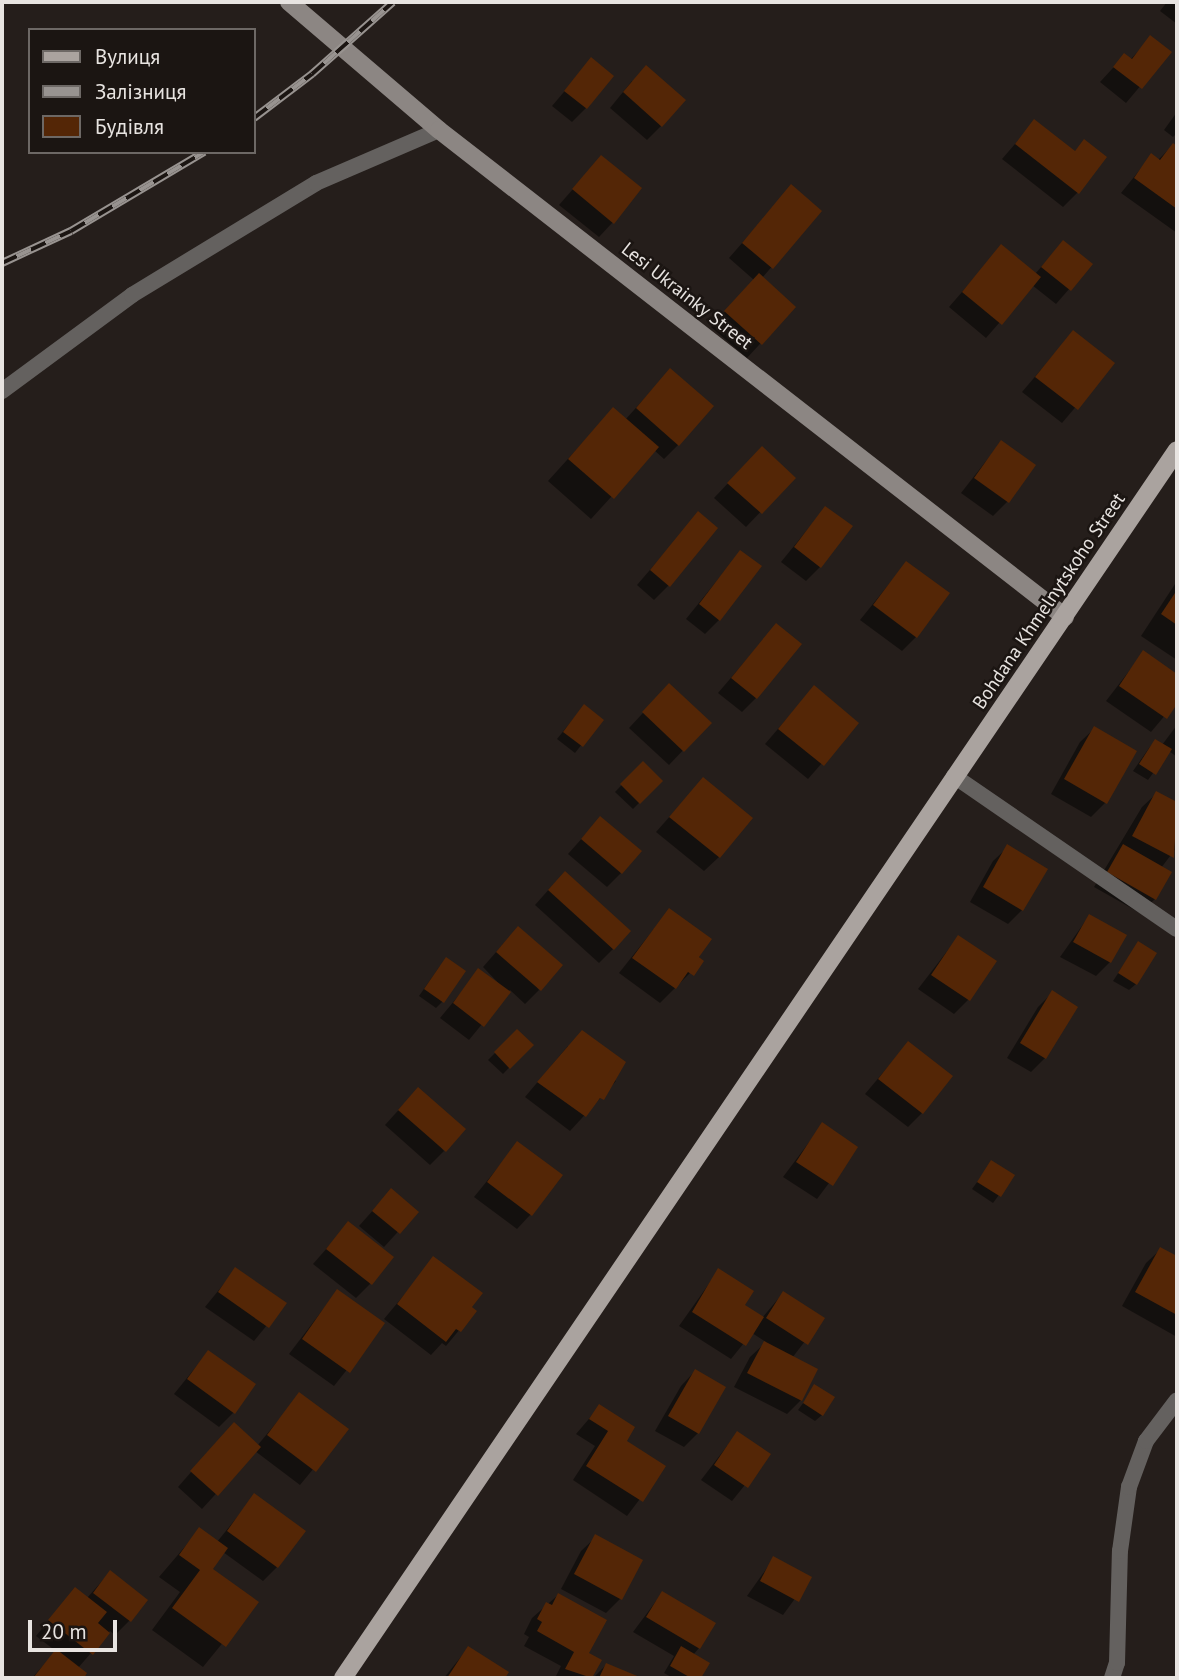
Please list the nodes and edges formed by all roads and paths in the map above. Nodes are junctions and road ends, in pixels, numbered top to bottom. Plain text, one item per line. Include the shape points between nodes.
1 (289, 2) edge
2 (439, 130) junction
3 (2, 391) edge
4 (1177, 450) edge
5 (1065, 617) junction
6 (954, 776) junction
7 (1177, 929) edge
8 (1177, 1400) edge
9 (343, 1678) edge
10 (1112, 1678) edge

1 - 2 street, Lesi Ukrainky Street
2 - 3 lane via 316,183 132,295
2 - 5 street, Lesi Ukrainky Street
4 - 5 main road, Bohdana Khmelnytskoho Street
5 - 6 main road, Bohdana Khmelnytskoho Street
6 - 7 lane
6 - 9 main road, Bohdana Khmelnytskoho Street
8 - 10 lane via 1146,1441 1129,1488 1120,1551 1117,1663

